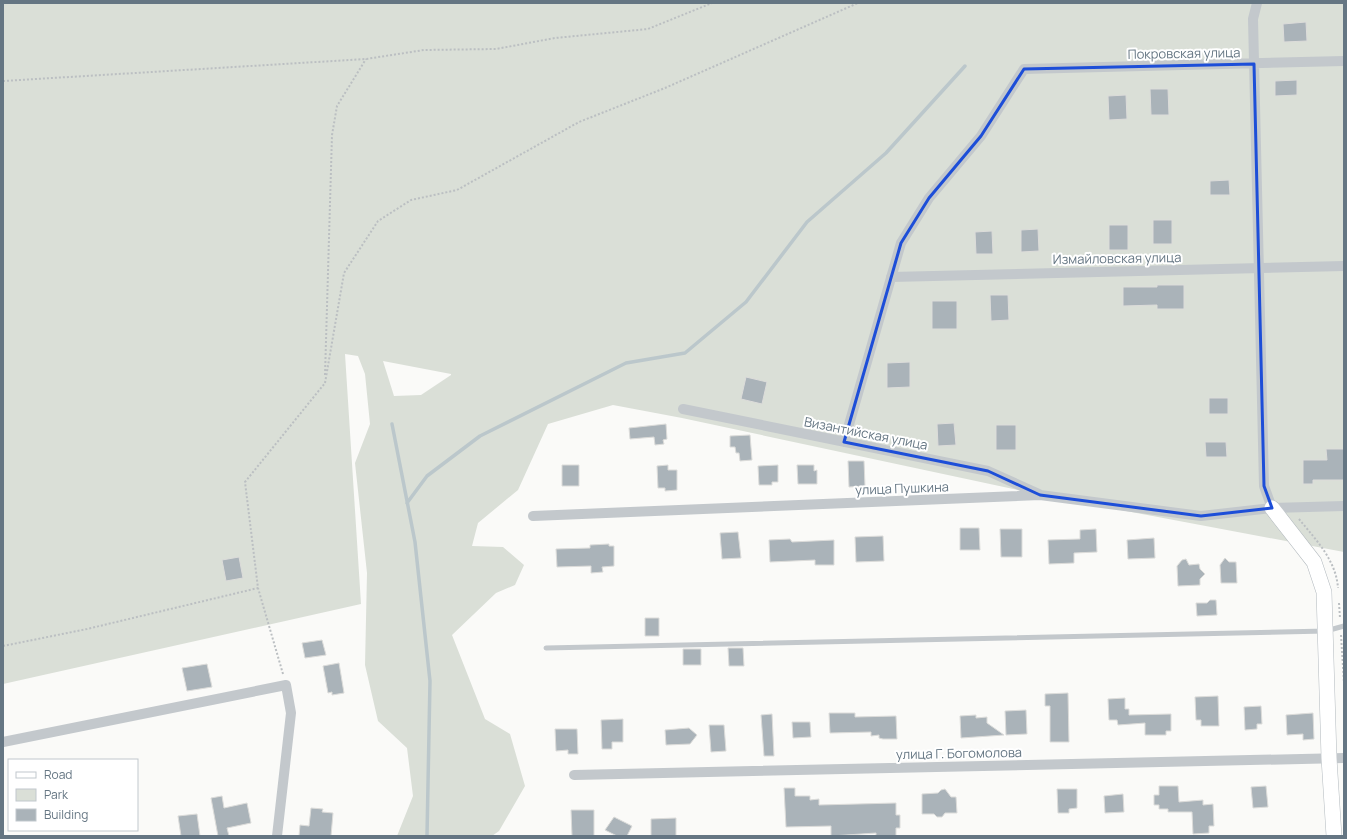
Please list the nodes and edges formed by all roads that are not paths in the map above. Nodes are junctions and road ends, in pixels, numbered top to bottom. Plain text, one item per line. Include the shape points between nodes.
1 (1257, 3) edge
2 (1344, 61) edge
3 (1254, 64) junction
4 (1344, 266) edge
5 (1259, 268) junction
6 (891, 277) junction
7 (683, 409) dead end
8 (844, 442) junction
9 (1040, 495) junction
10 (1344, 506) edge
11 (1272, 508) junction
12 (533, 516) dead end
13 (1344, 626) edge
14 (1326, 631) junction
15 (546, 648) dead end
16 (3, 742) edge
17 (1337, 758) edge
18 (574, 775) dead end
19 (277, 836) edge
20 (1334, 836) edge

1 - 3 street via 1253,19
2 - 3 street, Покровская улица
3 - 5 street
3 - 6 street, Покровская улица via 1024,69 981,136 929,198 901,243
4 - 5 street, Измайловская улица
5 - 6 street, Измайловская улица
5 - 11 street via 1264,486
6 - 8 street
7 - 8 street, Византийская улица
8 - 9 street, Византийская улица via 988,471
9 - 11 street, улица Пушкина via 1201,516
9 - 12 street, улица Пушкина
10 - 11 street, улица Пушкина
11 - 14 street via 1314,562 1324,592
13 - 14 lane
14 - 15 lane
14 - 17 street
16 - 19 street via 286,685 291,713
17 - 18 street, улица Г. Богомолова
17 - 20 street

